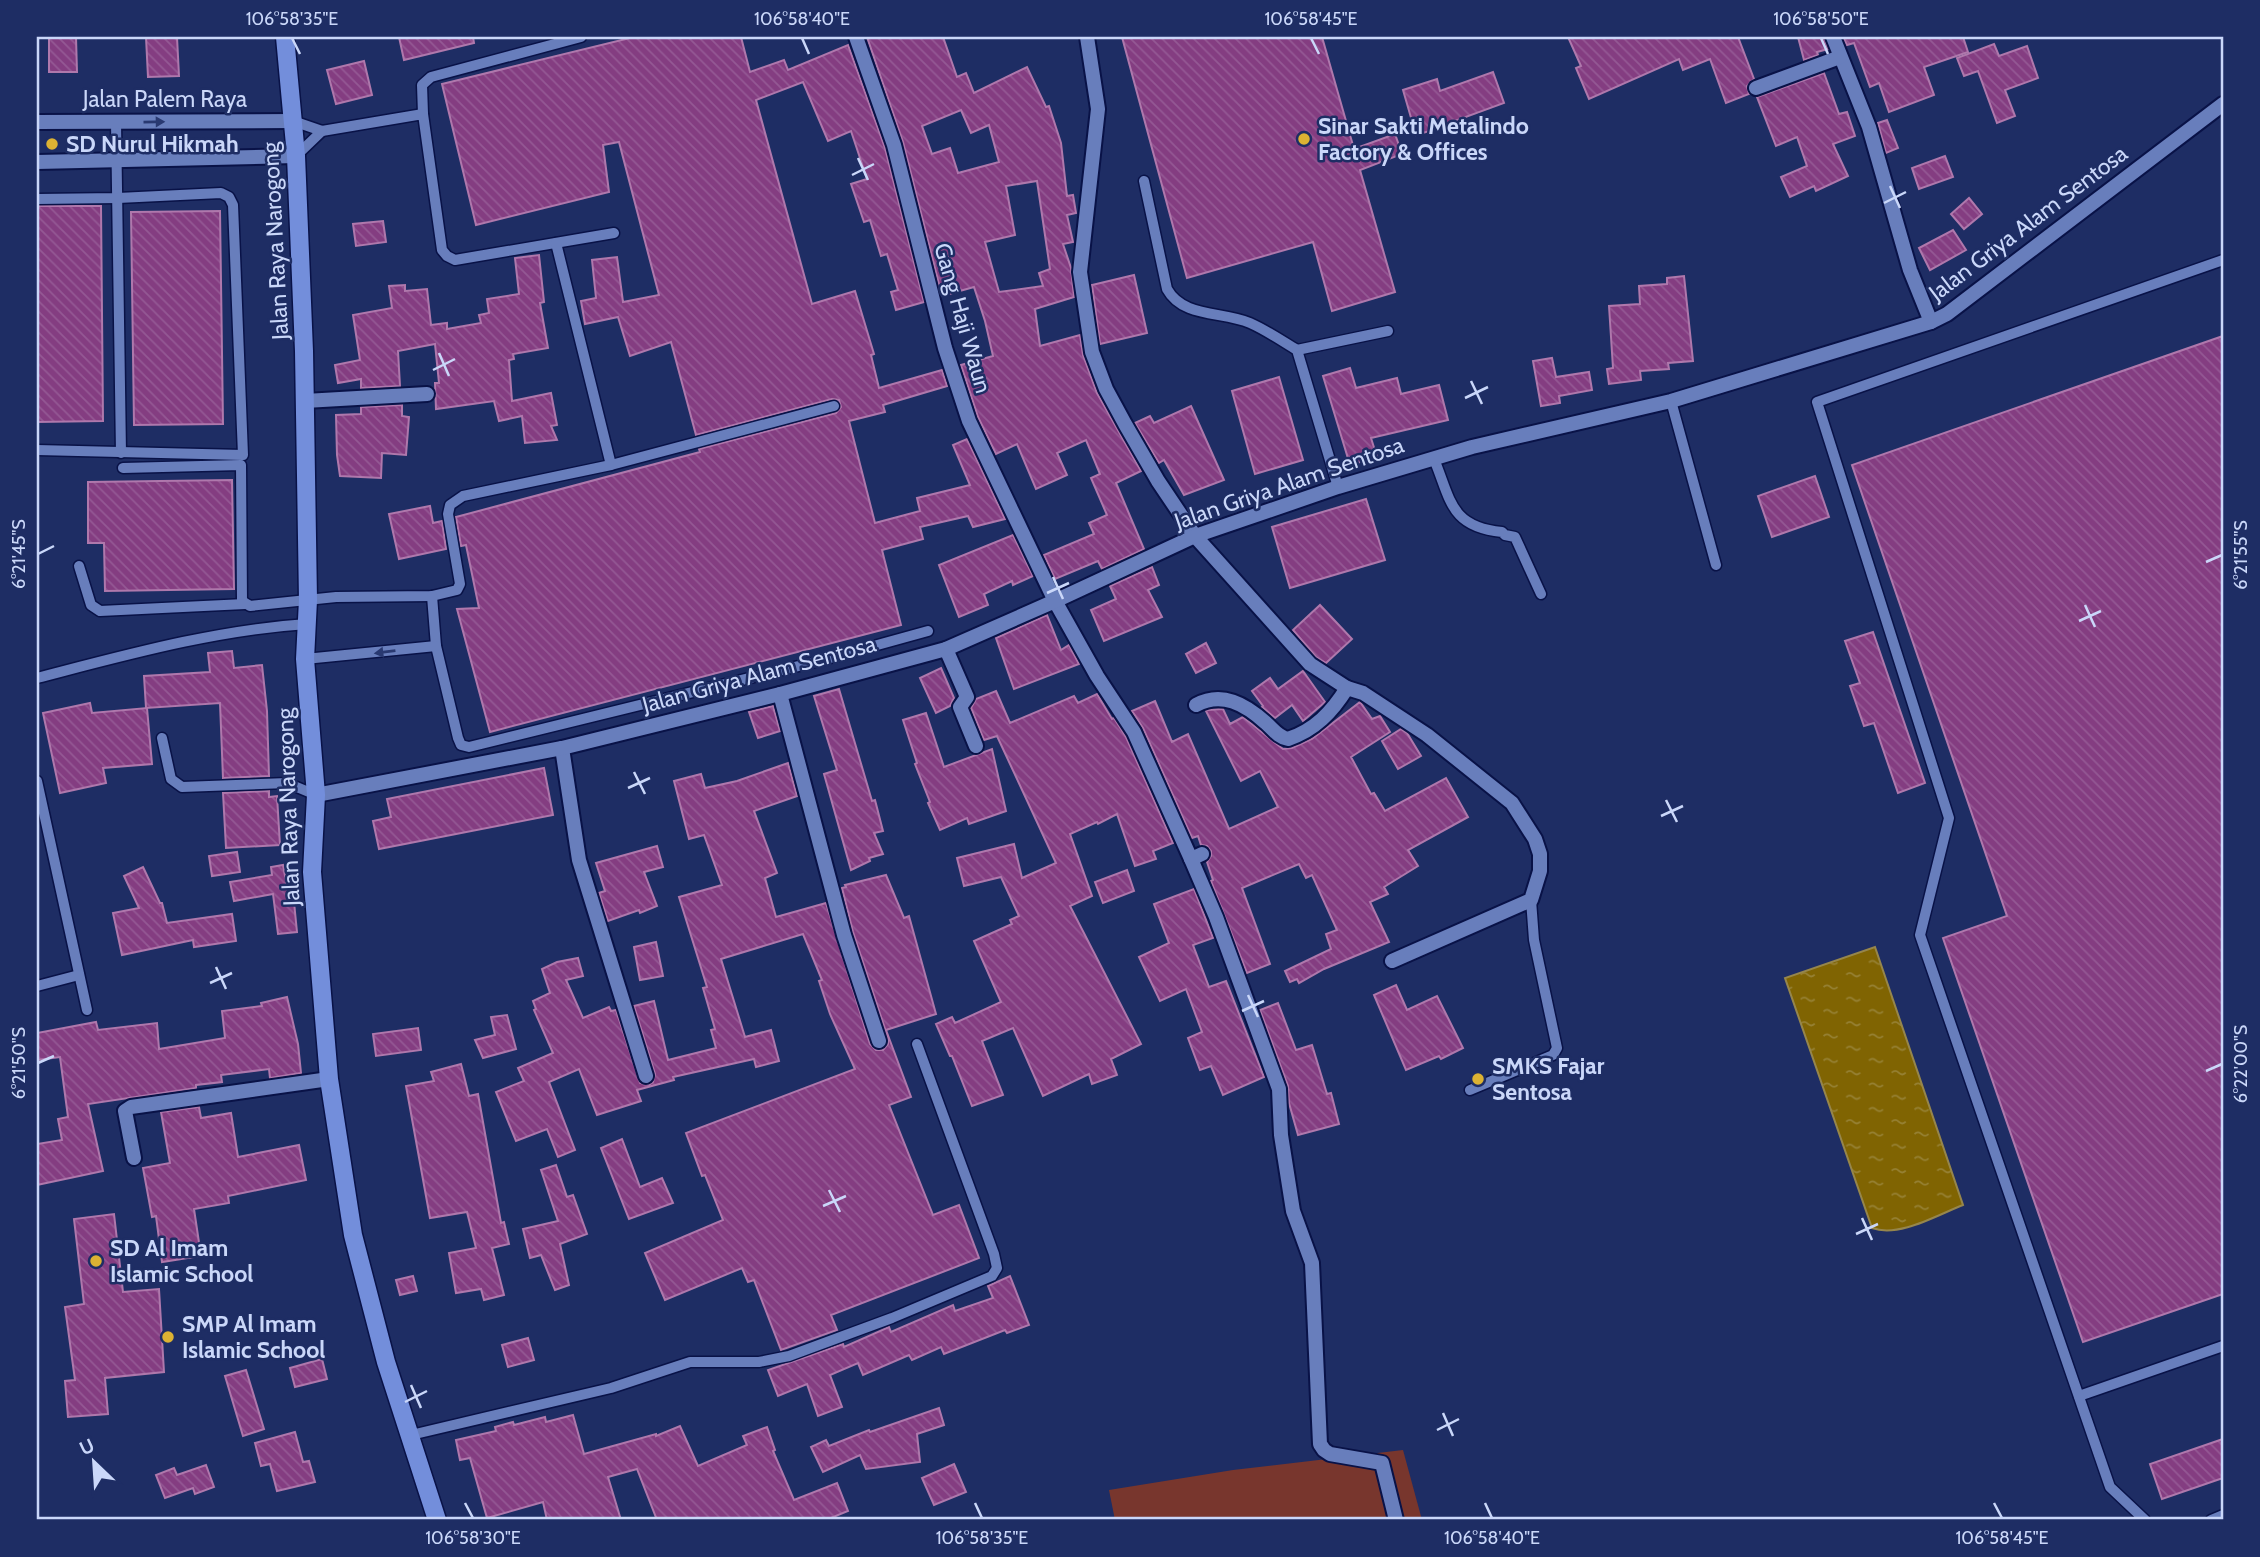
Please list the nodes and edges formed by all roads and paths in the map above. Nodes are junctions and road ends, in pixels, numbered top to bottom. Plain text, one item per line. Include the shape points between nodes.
1 (285, 37) edge
2 (578, 37) edge
3 (856, 37) edge
4 (1087, 37) edge
5 (1833, 37) edge
6 (1840, 57) junction
7 (1756, 88) dead end
8 (2223, 104) edge
9 (423, 114) junction
10 (293, 121) junction
11 (37, 122) edge
12 (116, 122) junction
13 (322, 131) junction
14 (296, 156) junction
15 (115, 161) junction
16 (37, 162) edge
17 (1144, 181) dead end
18 (117, 198) junction
19 (37, 199) edge
20 (614, 233) dead end
21 (556, 243) junction
22 (2223, 260) edge
23 (1931, 322) junction
24 (1388, 331) dead end
25 (1297, 350) junction
26 (427, 394) dead end
27 (305, 401) junction
28 (1671, 401) junction
29 (834, 406) dead end
30 (37, 450) edge
31 (121, 453) junction
32 (1434, 459) junction
33 (611, 465) junction
34 (123, 468) dead end
35 (1338, 487) junction
36 (1195, 536) junction
37 (1716, 565) dead end
38 (79, 566) dead end
39 (1541, 594) dead end
40 (432, 596) junction
41 (308, 600) junction
42 (1055, 601) junction
43 (245, 604) junction
44 (307, 624) junction
45 (928, 631) dead end
46 (436, 646) junction
47 (946, 649) junction
48 (305, 659) junction
49 (37, 678) edge
50 (1347, 688) junction
51 (780, 694) junction
52 (1196, 705) dead end
53 (162, 738) dead end
54 (976, 746) dead end
55 (562, 748) junction
56 (37, 781) edge
57 (316, 795) junction
58 (1531, 900) junction
59 (1392, 961) dead end
60 (79, 975) junction
61 (37, 986) edge
62 (87, 1010) dead end
63 (879, 1041) dead end
64 (917, 1044) dead end
65 (646, 1076) dead end
66 (329, 1079) junction
67 (1470, 1090) dead end
68 (134, 1158) dead end
69 (2223, 1346) edge
70 (2079, 1396) junction
71 (411, 1435) junction
72 (2223, 1515) edge
73 (438, 1520) edge
74 (1396, 1520) edge
75 (2145, 1520) edge
76 (2211, 1520) edge

1 - 10 main road, Jalan Raya Narogong
2 - 9 lane via 431,77 422,85
3 - 42 street, Gang Haji Waun via 894,145 945,348 969,421
4 - 36 street via 1098,109 1080,272 1092,352 1125,424
5 - 6 street
6 - 7 street
6 - 23 street via 1869,127 1910,270
8 - 23 street, Jalan Griya Alam Sentosa
9 - 13 lane
9 - 21 lane via 442,250 447,256 455,260
12 -> 10 street, Jalan Palem Raya
10 - 13 lane
10 - 14 main road, Jalan Raya Narogong
11 - 12 street, Jalan Palem Raya
12 - 15 lane
13 - 14 lane
14 - 15 street
14 - 27 main road, Jalan Raya Narogong
15 - 16 street
15 - 18 lane
17 - 25 lane via 1173,300 1249,322
18 - 19 lane
18 - 31 lane
18 - 31 lane via 222,193 233,205 243,455
20 - 21 lane
21 - 33 lane
22 - 70 lane via 1817,402 1950,818 1920,935
23 - 28 street, Jalan Griya Alam Sentosa
24 - 25 lane
25 - 35 lane
26 - 27 street
27 - 41 main road, Jalan Raya Narogong
28 - 32 street, Jalan Griya Alam Sentosa
28 - 37 lane
29 - 33 lane
30 - 31 lane
32 - 35 street, Jalan Griya Alam Sentosa
32 - 39 lane via 1462,520 1515,537
33 - 40 lane via 455,500 447,514 460,584 457,590
34 - 43 lane via 241,466
35 - 36 street, Jalan Griya Alam Sentosa
36 - 42 street, Jalan Griya Alam Sentosa
36 - 50 street via 1310,664
38 - 43 lane via 91,605 100,611
40 - 41 lane
40 - 46 lane
41 - 43 lane
41 - 44 main road, Jalan Raya Narogong
42 - 47 street, Jalan Griya Alam Sentosa
42 - 74 street, Gang Haji Waun via 1133,732 1196,856 1279,1089 1293,1211 1312,1263 1320,1444 1330,1454 1382,1463
44 - 48 main road, Jalan Raya Narogong
44 - 49 lane via 177,642
45 - 46 lane via 469,747 461,745
46 -> 48 lane
47 - 51 street, Jalan Griya Alam Sentosa
47 - 54 street via 967,697 960,707
48 - 57 main road, Jalan Raya Narogong
50 - 52 street via 1324,719 1288,739 1253,712 1223,698
50 - 58 street via 1363,692 1427,735 1512,803 1540,854
51 - 55 street, Jalan Griya Alam Sentosa
51 - 63 street via 844,935
53 - 57 lane via 172,779 182,788 287,783
55 - 57 street, Jalan Griya Alam Sentosa
55 - 65 street via 579,860
56 - 60 lane
57 - 66 main road, Jalan Raya Narogong via 312,872
58 - 59 street
58 - 67 lane via 1534,940 1557,1048 1553,1055
60 - 61 lane
60 - 62 lane
64 - 71 lane via 994,1254 997,1268 992,1276 789,1356 759,1362 690,1362 611,1388
66 - 68 street via 131,1107 125,1111
66 - 71 main road, Jalan Raya Narogong via 353,1235 386,1362
69 - 70 lane
70 - 75 lane via 2110,1486
71 - 73 main road, Jalan Raya Narogong
72 - 76 lane

